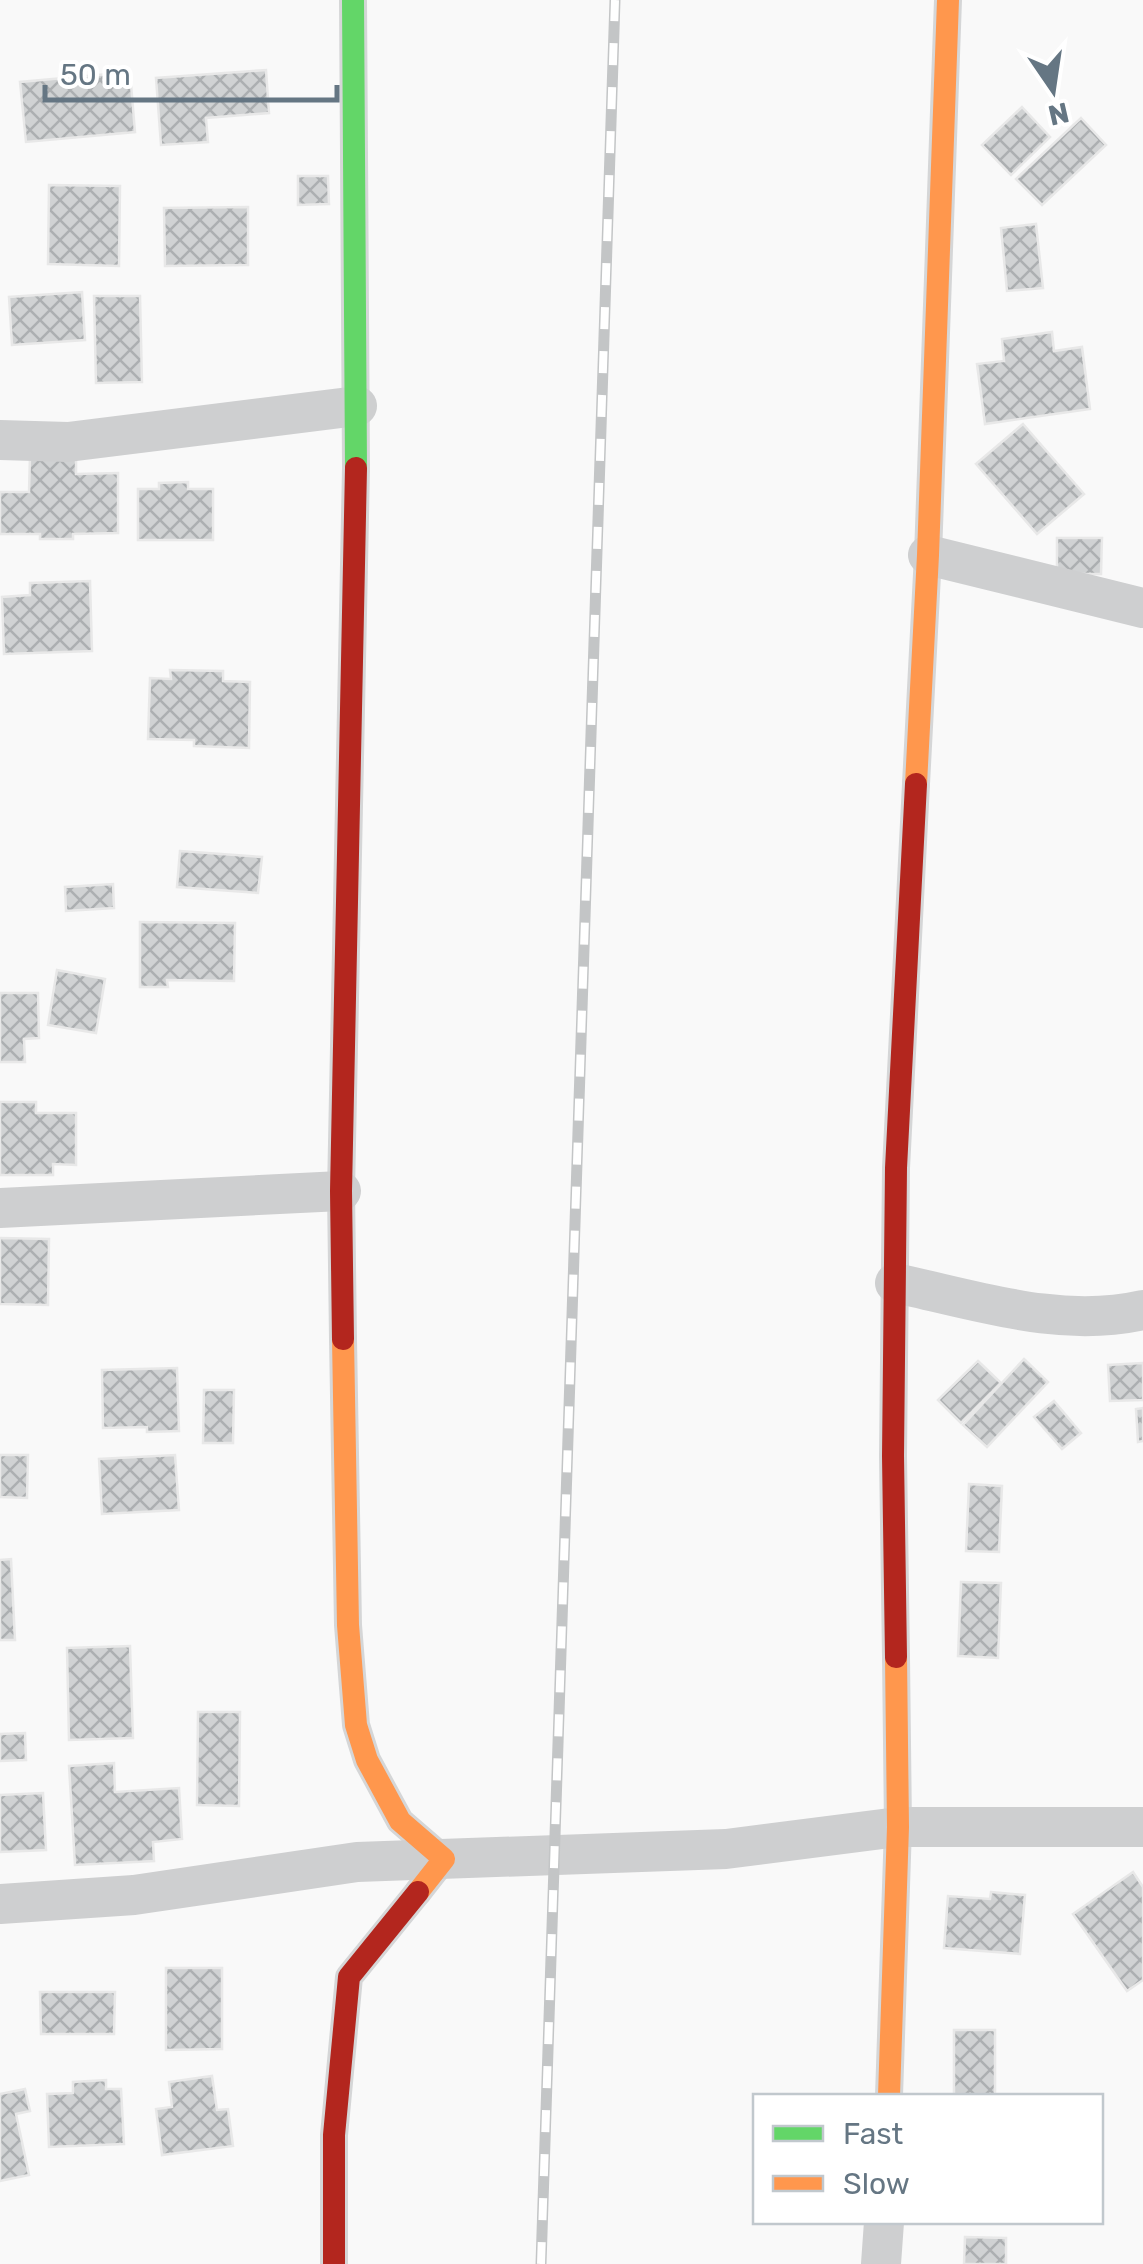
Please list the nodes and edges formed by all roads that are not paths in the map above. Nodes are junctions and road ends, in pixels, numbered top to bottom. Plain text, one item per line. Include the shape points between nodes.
1 (353, 0) edge
2 (948, 0) edge
3 (357, 406) junction
4 (0, 440) edge
5 (928, 556) junction
6 (1143, 608) edge
7 (340, 1191) junction
8 (0, 1208) edge
9 (895, 1283) junction
10 (1143, 1310) edge
11 (898, 1827) junction
12 (1143, 1828) edge
13 (444, 1859) junction
14 (0, 1904) edge
15 (889, 2094) edge
16 (884, 2224) edge
17 (334, 2264) edge
18 (882, 2264) edge

1 - 3 street
2 - 5 street
3 - 4 street via 68,442
3 - 7 street
5 - 6 street
5 - 9 street
7 - 8 street
7 - 13 street via 348,1625 356,1725 400,1820
9 - 10 street via 1048,1316
9 - 11 street
11 - 12 street
11 - 13 street via 726,1848
11 - 15 street
13 - 14 street via 357,1862 134,1894
13 - 17 street via 350,1977 334,2136
16 - 18 street

